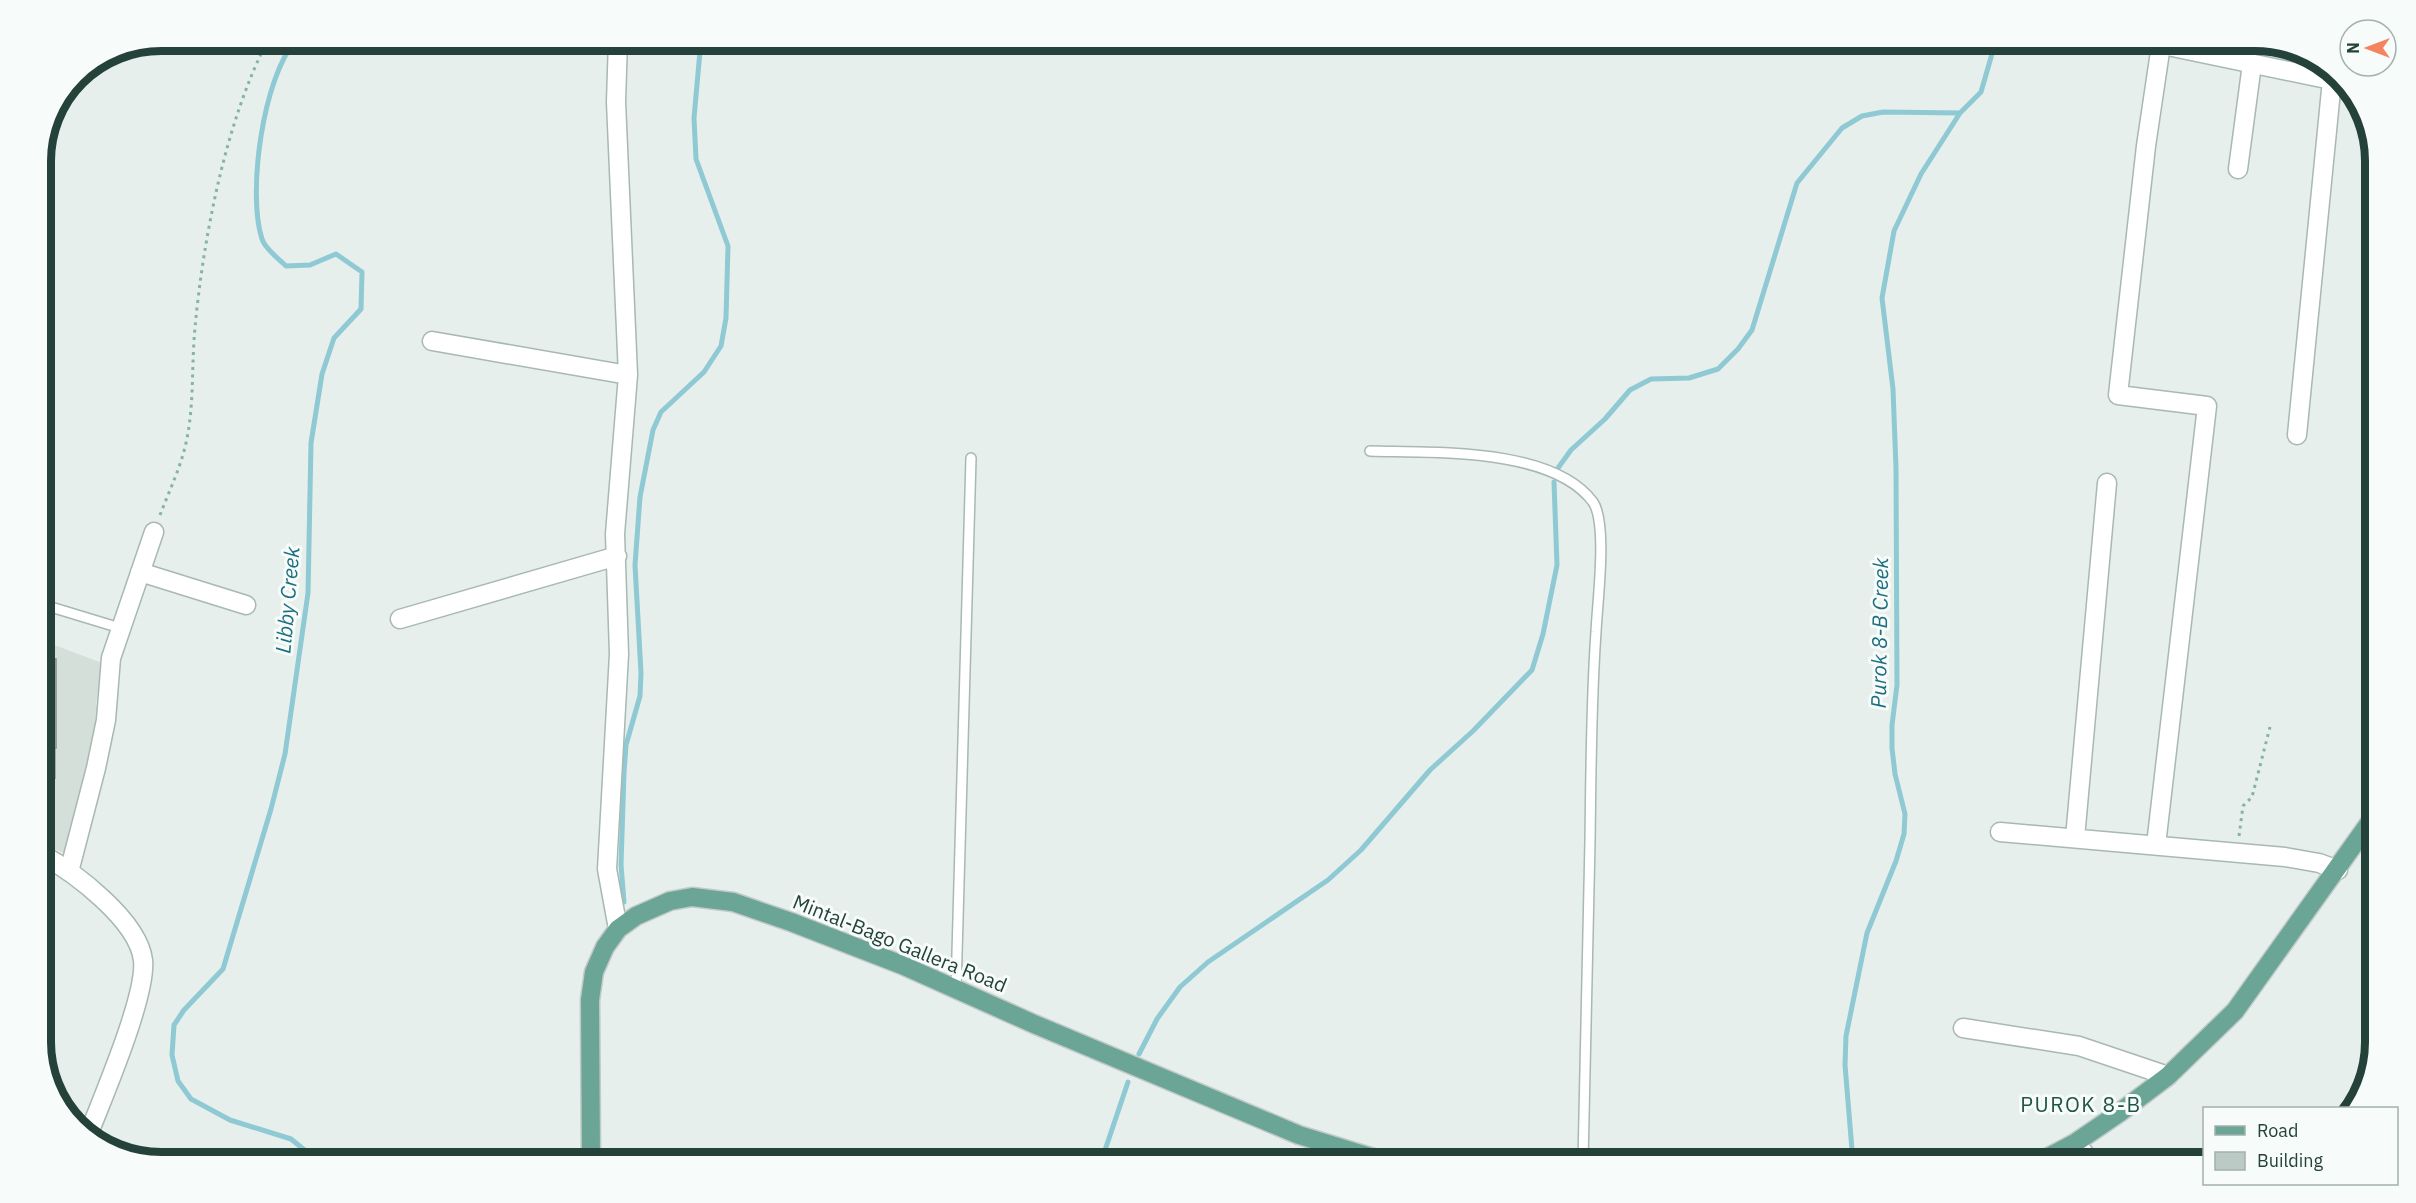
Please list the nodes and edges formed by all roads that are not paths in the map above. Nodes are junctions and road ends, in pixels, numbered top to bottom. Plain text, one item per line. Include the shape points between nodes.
1 (618, 51) edge
2 (2160, 51) edge
3 (2190, 51) edge
4 (2252, 64) junction
5 (2328, 79) edge
6 (2336, 87) edge
7 (2238, 169) dead end
8 (432, 341) dead end
9 (628, 375) junction
10 (2297, 435) dead end
11 (1370, 452) dead end
12 (970, 458) dead end
13 (2107, 483) dead end
14 (154, 532) road end
15 (617, 556) junction
16 (140, 572) junction
17 (246, 604) dead end
18 (51, 607) edge
19 (400, 619) dead end
20 (120, 628) junction
21 (2365, 830) edge
22 (2000, 832) dead end
23 (2075, 838) junction
24 (2156, 845) junction
25 (51, 860) edge
26 (2338, 870) junction
27 (69, 872) junction
28 (618, 930) junction
29 (956, 989) junction
30 (1963, 1028) dead end
31 (2168, 1076) junction
32 (91, 1127) edge
33 (2075, 1143) junction
34 (591, 1152) edge
35 (1354, 1152) edge
36 (1583, 1152) edge
37 (2058, 1152) edge
38 (2083, 1152) edge

1 - 9 street via 616,102
2 - 24 street via 2118,395 2207,406
3 - 4 street
4 - 5 street
4 - 7 street
6 - 10 street
8 - 9 street
9 - 15 street via 615,534
11 - 36 lane via 1473,454 1546,469 1565,476 1594,504 1600,555 1593,672
12 - 29 lane
13 - 23 street
14 - 16 street
15 - 19 street
15 - 28 street via 619,654 607,869
16 - 17 street
16 - 20 street
18 - 20 lane
20 - 27 street via 108,673 106,720 96,768
21 - 26 main road
22 - 23 street
23 - 24 street
24 - 26 street via 2302,860
25 - 27 street
26 - 31 main road via 2235,1011
27 - 32 street via 118,914 139,944 143,961 130,1022
28 - 29 main road, Mintal-Bago Gallera Road via 636,916 670,901 713,898 790,922
28 - 34 main road, Mintal-Bago Gallera Road via 594,972 590,1000
29 - 35 main road, Mintal-Bago Gallera Road via 1299,1135
30 - 31 street via 2079,1046
31 - 33 main road
33 - 37 main road
33 - 38 street

